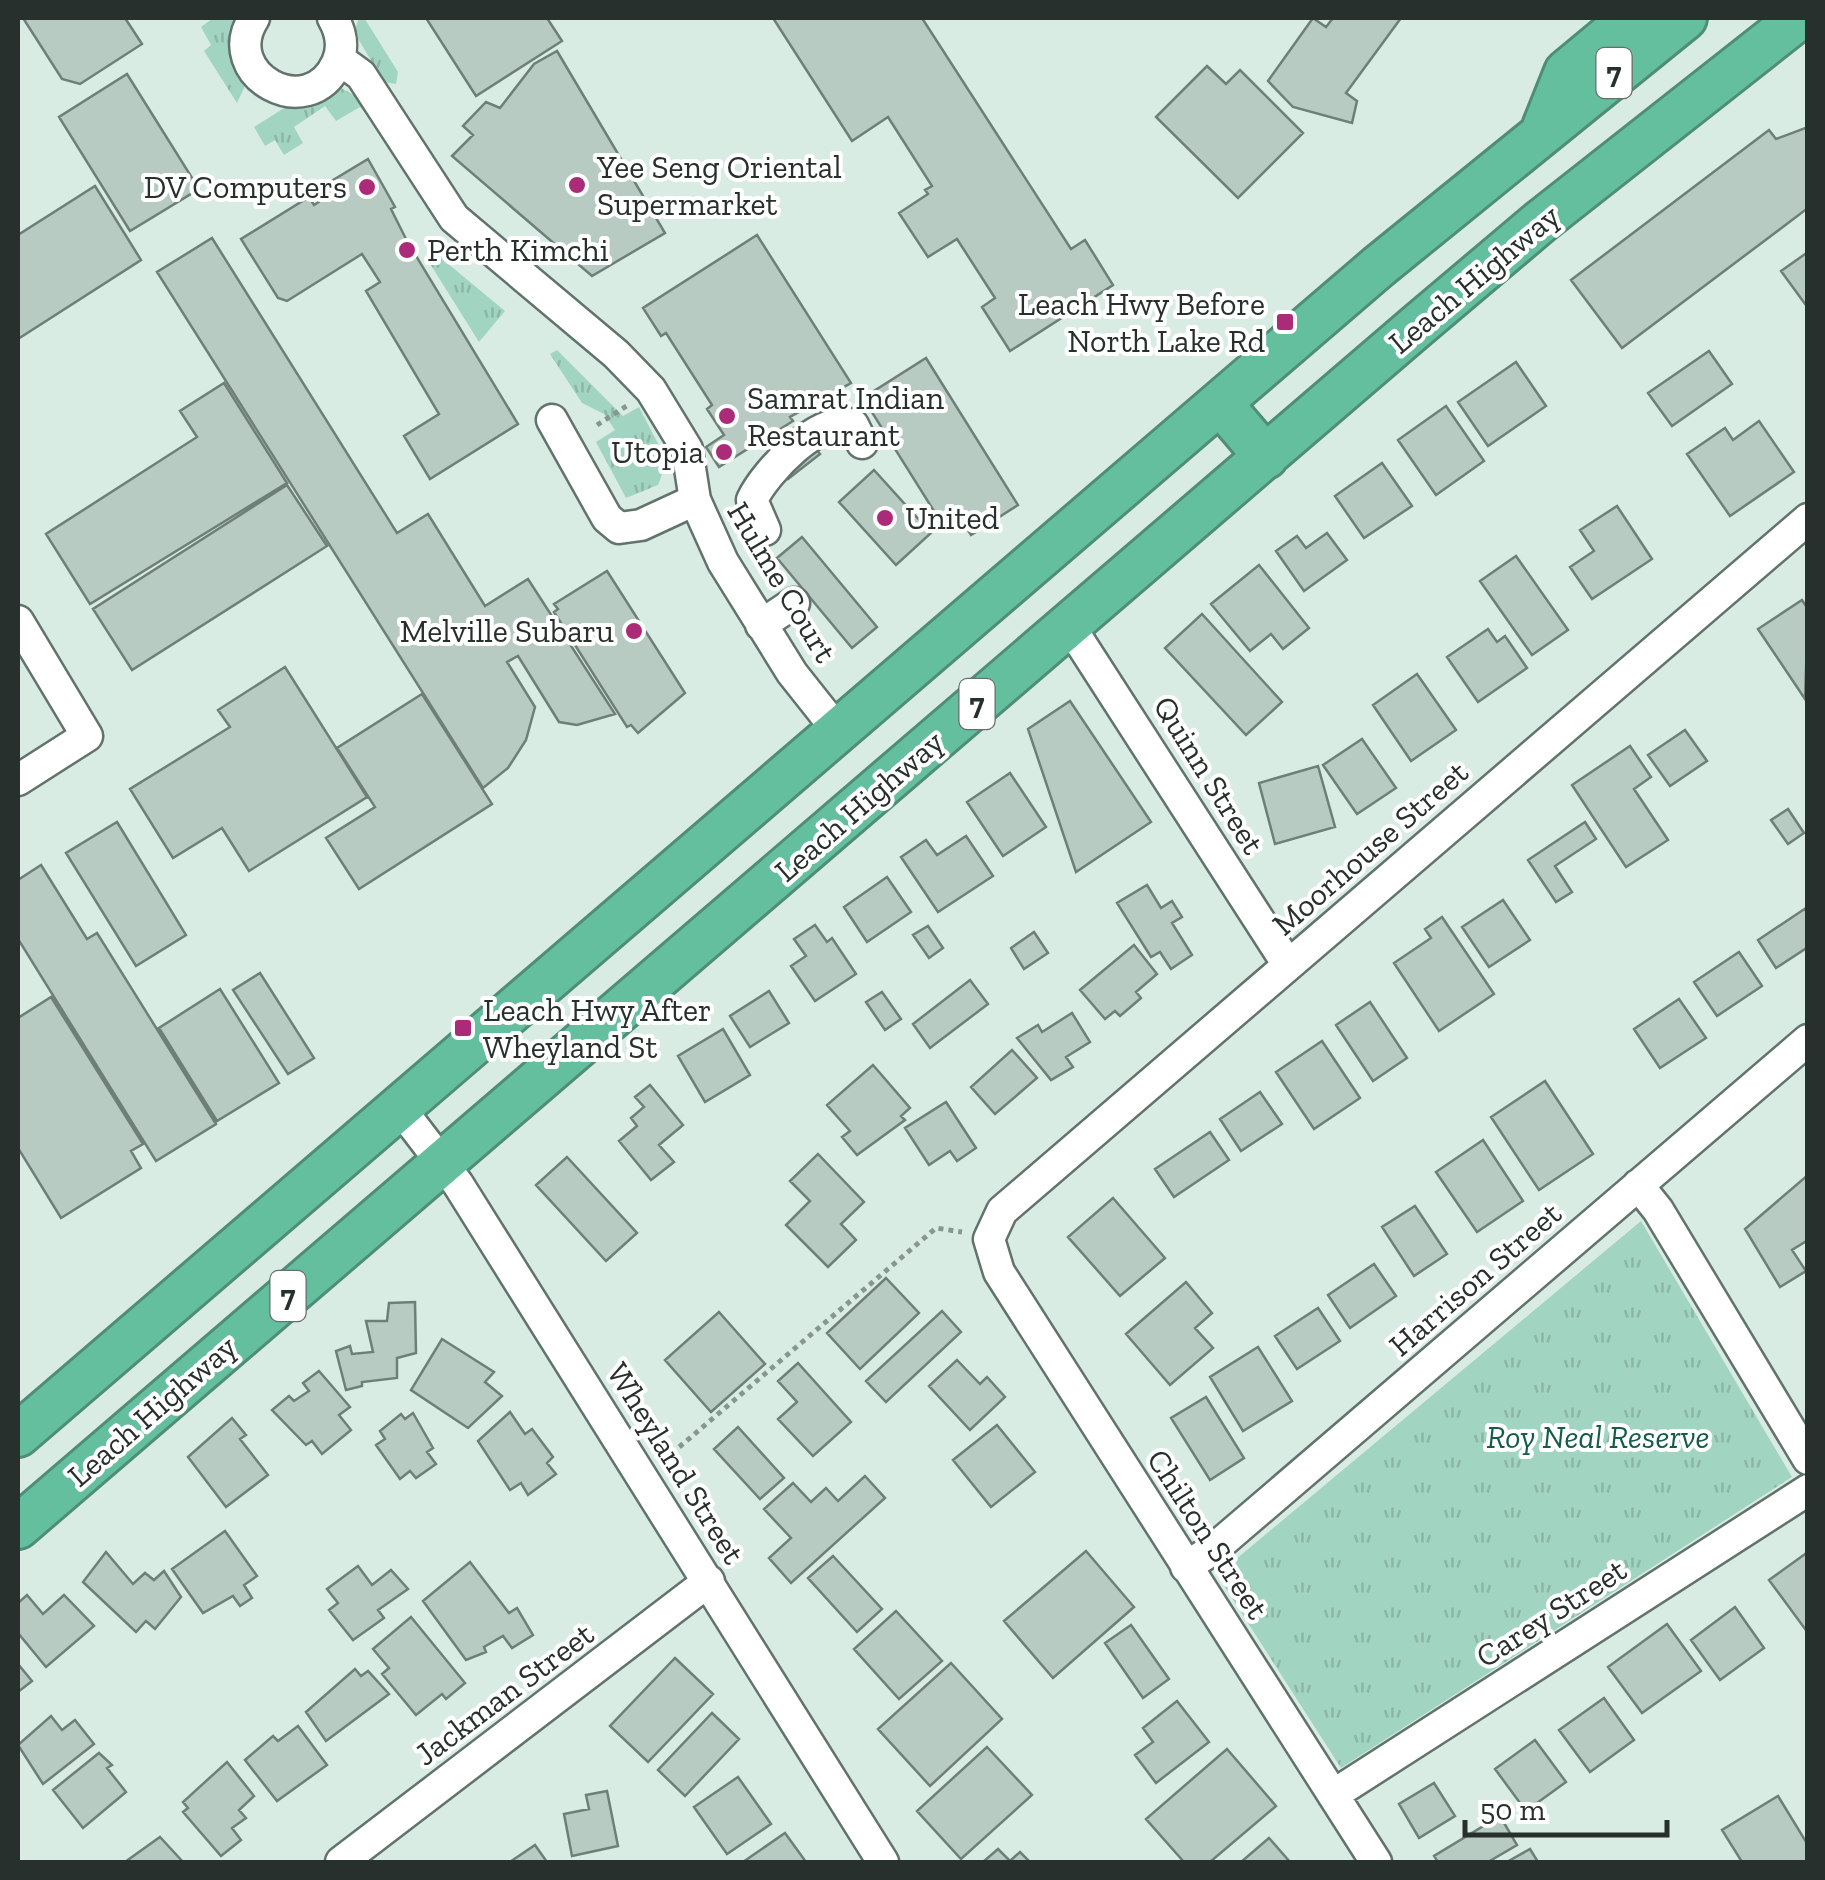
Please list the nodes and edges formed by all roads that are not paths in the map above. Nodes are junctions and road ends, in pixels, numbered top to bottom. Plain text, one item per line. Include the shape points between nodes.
1 (254, 18) edge
2 (333, 18) edge
3 (1631, 18) edge
4 (1685, 18) edge
5 (1797, 29) edge
6 (339, 59) junction
7 (1544, 129) junction
8 (1220, 403) junction
9 (552, 420) dead end
10 (862, 443) dead end
11 (1266, 457) junction
12 (695, 500) junction
13 (1808, 519) edge
14 (765, 530) dead end
15 (794, 603) dead end
16 (18, 621) edge
17 (761, 625) junction
18 (1068, 625) junction
19 (838, 731) junction
20 (18, 780) edge
21 (1288, 965) junction
22 (1808, 1040) edge
23 (399, 1108) junction
24 (444, 1164) junction
25 (1638, 1185) junction
26 (989, 1239) joint
27 (18, 1435) edge
28 (1808, 1459) edge
29 (1808, 1490) edge
30 (18, 1528) edge
31 (1186, 1566) junction
32 (709, 1581) junction
33 (1333, 1795) junction
34 (341, 1862) edge
35 (883, 1862) edge
36 (1376, 1862) edge

1 - 6 street via 246,53 269,86 296,93 310,89
2 - 6 street
3 - 7 highway via 1566,72
4 - 7 highway, 7
5 - 11 highway, Leach Highway / 7 via 1540,222
6 - 12 street, Hulme Court via 361,75 454,218 651,390 687,449
7 - 8 highway, 7
8 - 11 highway
8 - 19 highway, 7
9 - 12 street via 618,528 641,526
10 - 14 street via 853,425 824,427 763,476 752,500
11 - 18 highway, Leach Highway / 7
12 - 17 street, Hulme Court
13 - 21 street, Moorhouse Street
15 - 17 street
16 - 20 street via 87,736
17 - 19 street, Hulme Court
18 - 21 street, Quinn Street
18 - 24 highway, Leach Highway / 7
19 - 23 highway, 7
21 - 26 street, Moorhouse Street via 1002,1212
22 - 25 street, Harrison Street
23 - 24 street, Wheyland Street
23 - 27 highway, 7
24 - 30 highway, Leach Highway / 7
24 - 32 street, Wheyland Street
25 - 28 street
25 - 31 street, Harrison Street via 1216,1548
26 - 31 street, Chilton Street via 1000,1272
29 - 33 street, Carey Street
31 - 33 street, Chilton Street
32 - 34 street, Jackman Street
32 - 35 street, Wheyland Street
33 - 36 street, Chilton Street

